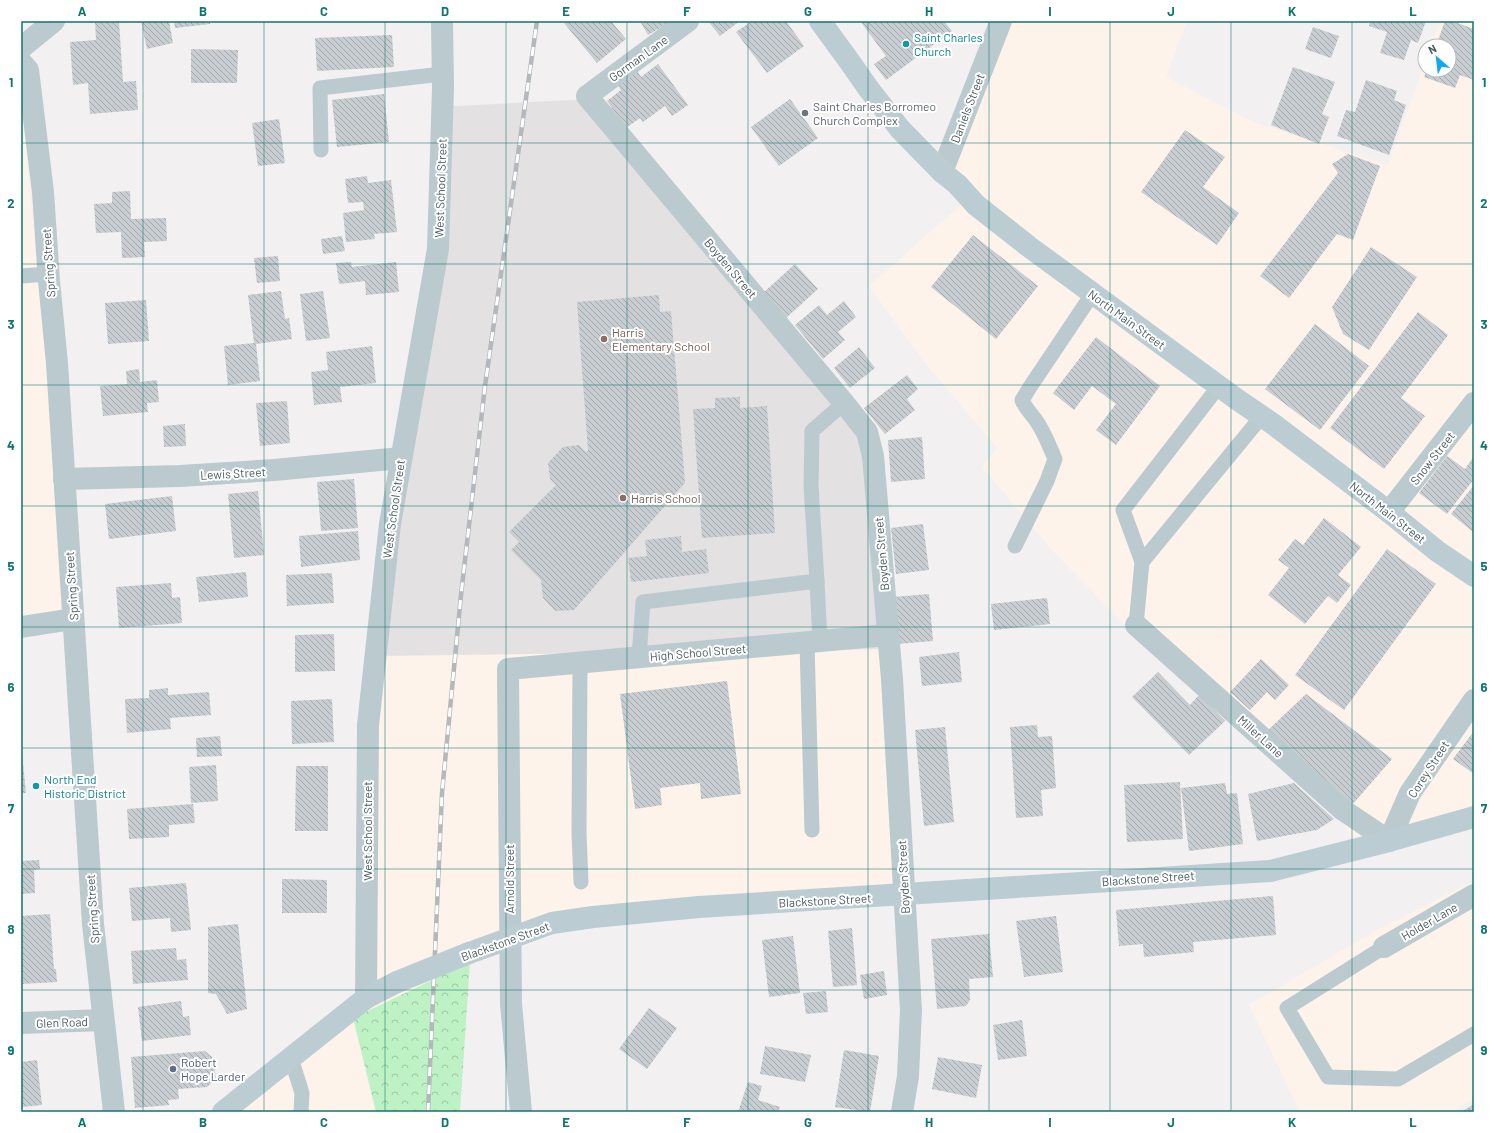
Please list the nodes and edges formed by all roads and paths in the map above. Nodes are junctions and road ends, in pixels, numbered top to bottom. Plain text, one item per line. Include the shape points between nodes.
1 (54, 21) edge
2 (442, 21) edge
3 (688, 21) edge
4 (820, 21) edge
5 (1001, 21) edge
6 (21, 48) edge
7 (21, 62) edge
8 (442, 74) junction
9 (587, 96) joint
10 (321, 150) dead end
11 (942, 172) junction
12 (49, 274) junction
13 (21, 276) edge
14 (1093, 294) junction
15 (1220, 386) junction
16 (844, 403) junction
17 (1474, 403) edge
18 (1262, 416) junction
19 (401, 458) junction
20 (64, 479) junction
21 (1389, 512) junction
22 (1015, 546) dead end
23 (1142, 562) junction
24 (1474, 576) edge
25 (817, 581) junction
26 (73, 619) junction
27 (1136, 625) joint
28 (21, 627) edge
29 (887, 635) junction
30 (813, 642) junction
31 (639, 657) junction
32 (580, 663) junction
33 (508, 669) joint
34 (1474, 700) edge
35 (1474, 817) edge
36 (812, 830) dead end
37 (1389, 841) junction
38 (581, 882) dead end
39 (904, 895) junction
40 (1474, 895) edge
41 (510, 937) junction
42 (1384, 947) joint
43 (366, 998) junction
44 (103, 1020) junction
45 (21, 1023) edge
46 (1474, 1034) edge
47 (290, 1058) junction
48 (114, 1112) edge
49 (223, 1112) edge
50 (301, 1112) edge
51 (521, 1112) edge
52 (902, 1112) edge

1 - 6 street
2 - 8 street, West School Street
3 - 9 street, Gorman Lane
4 - 11 street, North Main Street via 900,130
5 - 11 street, Daniels Street
7 - 12 street, Spring Street via 28,70 43,192
8 - 10 lane via 320,88
8 - 19 street, West School Street via 438,249
9 - 16 street, Boyden Street
11 - 14 street, North Main Street via 976,205
12 - 13 lane
12 - 20 street, Spring Street
14 - 15 street, North Main Street
14 - 22 lane via 1022,400 1046,437 1054,459 1047,481
15 - 18 street, North Main Street
15 - 23 lane via 1123,510
16 - 25 lane via 812,430 811,486
16 - 29 street, Boyden Street via 867,432 873,456
17 - 21 street, Snow Street
18 - 21 street, North Main Street
18 - 23 lane
19 - 20 street, Lewis Street via 180,476
19 - 43 street, West School Street via 390,524 368,725
20 - 26 street, Spring Street
21 - 24 street, North Main Street via 1437,552
23 - 27 lane
25 - 30 lane
25 - 31 lane via 643,602
26 - 28 street
26 - 44 street, Spring Street via 92,916
27 - 37 street, Miller Lane via 1343,810
29 - 30 street, High School Street
29 - 39 street, Boyden Street
30 - 31 street, High School Street
30 - 36 lane
31 - 32 street, High School Street
32 - 33 street, High School Street
32 - 38 lane
33 - 41 street, Arnold Street
34 - 37 street, Corey Street via 1410,793
35 - 37 street, Blackstone Street
37 - 39 street, Blackstone Street via 1270,871
39 - 41 street, Blackstone Street via 699,907 593,917 552,923
39 - 52 street, Boyden Street via 911,1010 908,1076
40 - 42 street, Holder Lane
41 - 43 street, Blackstone Street, bridge via 397,982
41 - 51 street, Arnold Street via 511,1004
42 - 46 lane via 1288,1008 1328,1077 1398,1079
43 - 47 street, Blackstone Street
44 - 45 street, Glen Road
44 - 48 street, Spring Street
47 - 49 street, Blackstone Street
47 - 50 lane via 302,1093

